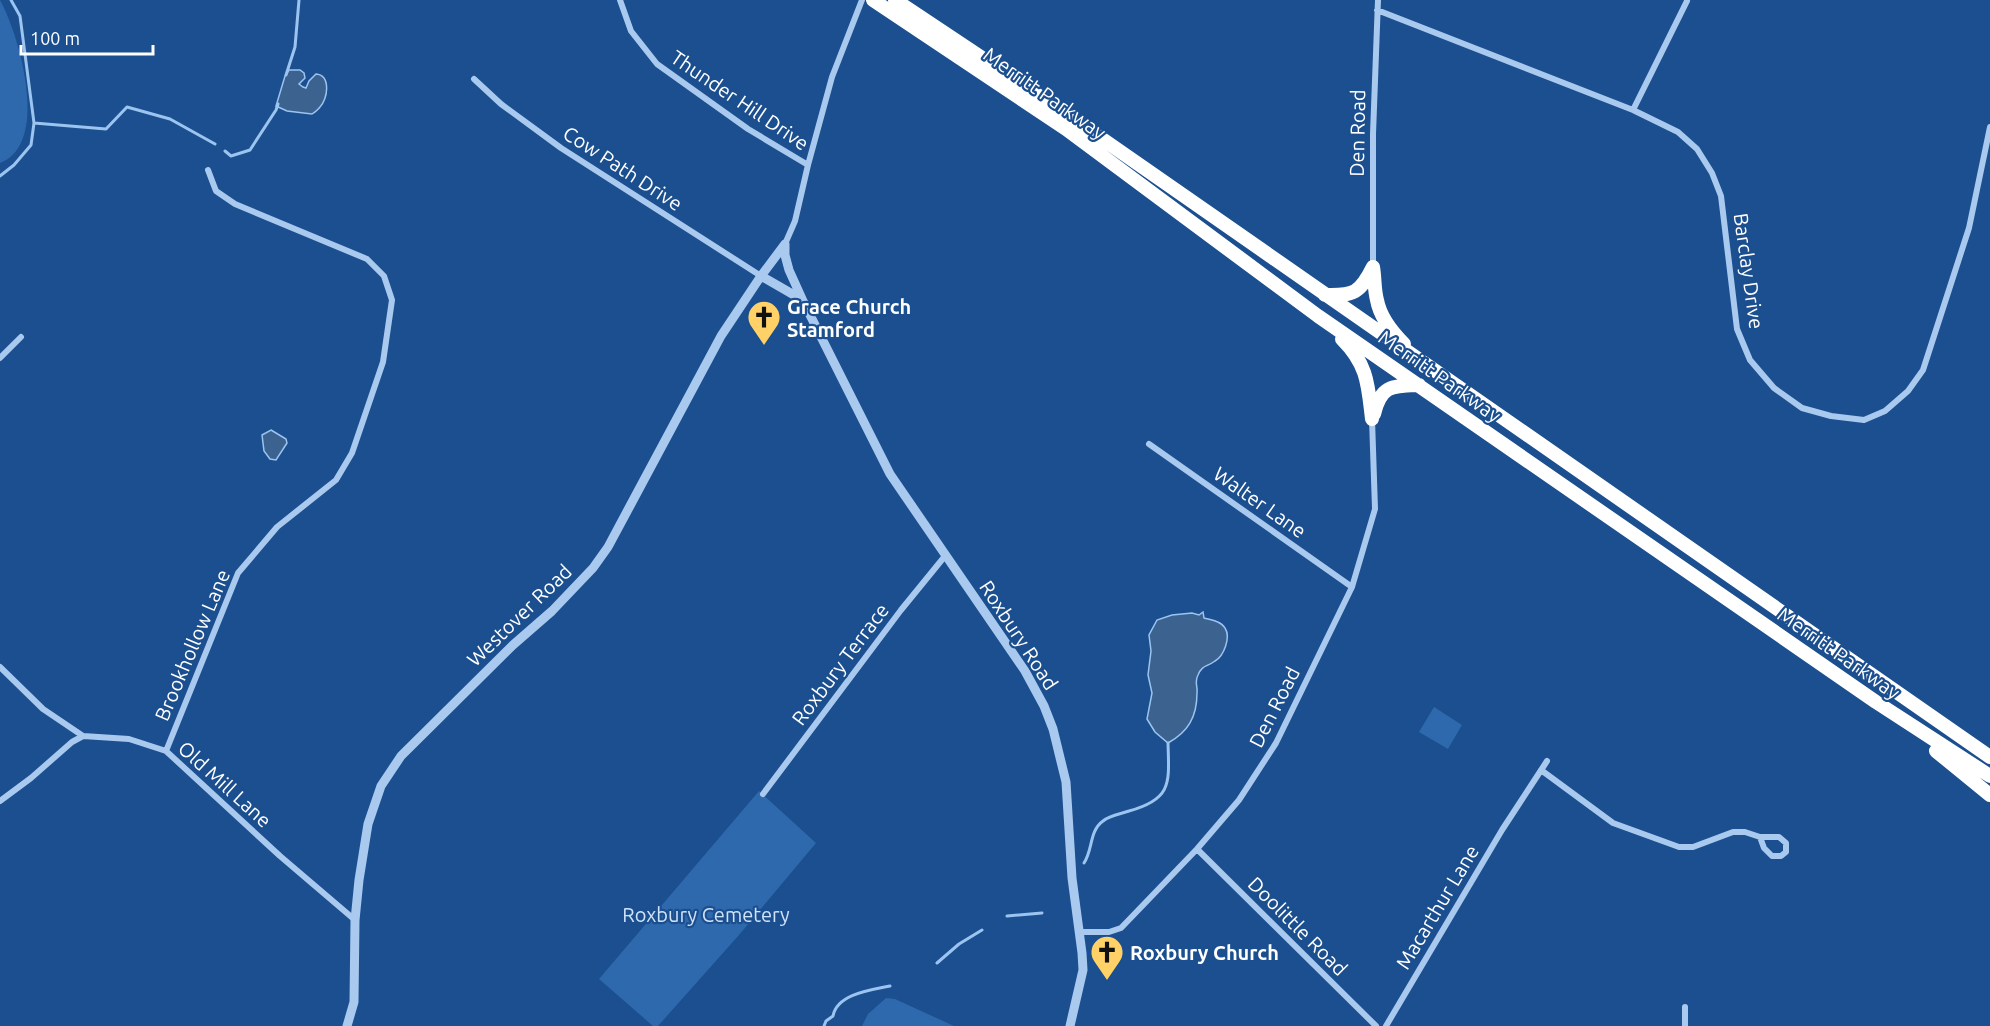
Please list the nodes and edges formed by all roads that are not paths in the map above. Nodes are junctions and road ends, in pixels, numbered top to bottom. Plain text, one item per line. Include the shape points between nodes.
1 (620, 0) edge
2 (895, 0) edge
3 (1378, 0) edge
4 (865, 1) edge
5 (1687, 1) edge
6 (1377, 10) junction
7 (474, 79) dead end
8 (1633, 110) junction
9 (1990, 127) edge
10 (808, 165) junction
11 (208, 170) dead end
12 (785, 244) junction
13 (1373, 267) junction
14 (761, 276) junction
15 (1325, 295) junction
16 (803, 301) junction
17 (1318, 316) junction
18 (21, 337) dead end
19 (0, 358) edge
20 (1417, 359) junction
21 (1420, 386) junction
22 (1372, 419) junction
23 (1149, 444) dead end
24 (945, 556) junction
25 (1352, 587) junction
26 (0, 667) edge
27 (1876, 702) junction
28 (83, 736) junction
29 (166, 751) junction
30 (1990, 757) edge
31 (1547, 761) dead end
32 (1541, 770) junction
33 (1990, 776) edge
34 (763, 794) dead end
35 (1990, 795) edge
36 (0, 801) edge
37 (1760, 837) junction
38 (1197, 849) junction
39 (355, 920) junction
40 (1080, 932) junction
41 (1685, 1007) dead end
42 (347, 1026) edge
43 (1070, 1026) edge
44 (1376, 1026) edge
45 (1386, 1026) edge
46 (1685, 1026) edge

1 - 10 street, Thunder Hill Drive via 631,31 657,64 748,129
2 - 15 highway, Merritt Parkway
3 - 6 street, Den Road
4 - 10 street via 832,77
4 - 17 highway, Merritt Parkway via 1066,129
5 - 8 street
6 - 8 street, Barclay Drive
6 - 13 street, Den Road
7 - 14 street, Cow Path Drive via 561,148
8 - 9 street, Barclay Drive via 1677,132 1697,149 1712,173 1721,196 1737,329 1750,360 1774,388 1802,408 1864,420 1885,411 1908,391 1923,370 1969,228
10 - 12 street via 795,221
11 - 29 street, Brookhollow Lane via 216,190 235,204 368,259 384,276 392,300 383,362 352,453 336,480 277,527 238,573
12 - 14 street, Westover Road
12 - 16 street, Roxbury Road via 789,270
13 - 15 highway via 1356,292 1346,296
13 - 20 highway via 1380,312
14 - 16 street
14 - 39 street, Westover Road via 722,336 593,568 401,756 381,786 368,824
15 - 20 highway, Merritt Parkway
16 - 24 street, Roxbury Road via 890,474
17 - 21 highway, Merritt Parkway
17 - 22 highway via 1363,365
18 - 19 street
20 - 30 highway, Merritt Parkway
21 - 22 highway via 1391,387 1377,401
21 - 27 highway, Merritt Parkway
22 - 25 street, Den Road via 1375,509
23 - 25 street, Walter Lane
24 - 34 street, Roxbury Terrace
24 - 40 street, Roxbury Road via 1025,671 1053,729 1066,782
25 - 38 street, Den Road via 1276,744 1239,800
26 - 28 street via 43,709
27 - 33 highway, Merritt Parkway
27 - 35 highway
28 - 29 street, Old Mill Lane via 129,739
28 - 36 street
29 - 39 street, Old Mill Lane
31 - 32 street, Macarthur Lane
32 - 37 street via 1613,823 1679,847 1694,847 1733,832
32 - 45 street, Macarthur Lane
37 - 37 street via 1779,837 1786,843 1786,852 1772,856
38 - 40 street, Den Road via 1121,928
38 - 44 street, Doolittle Road
39 - 42 street, Westover Road via 354,1002
40 - 43 street, Roxbury Road via 1083,970
41 - 46 street

